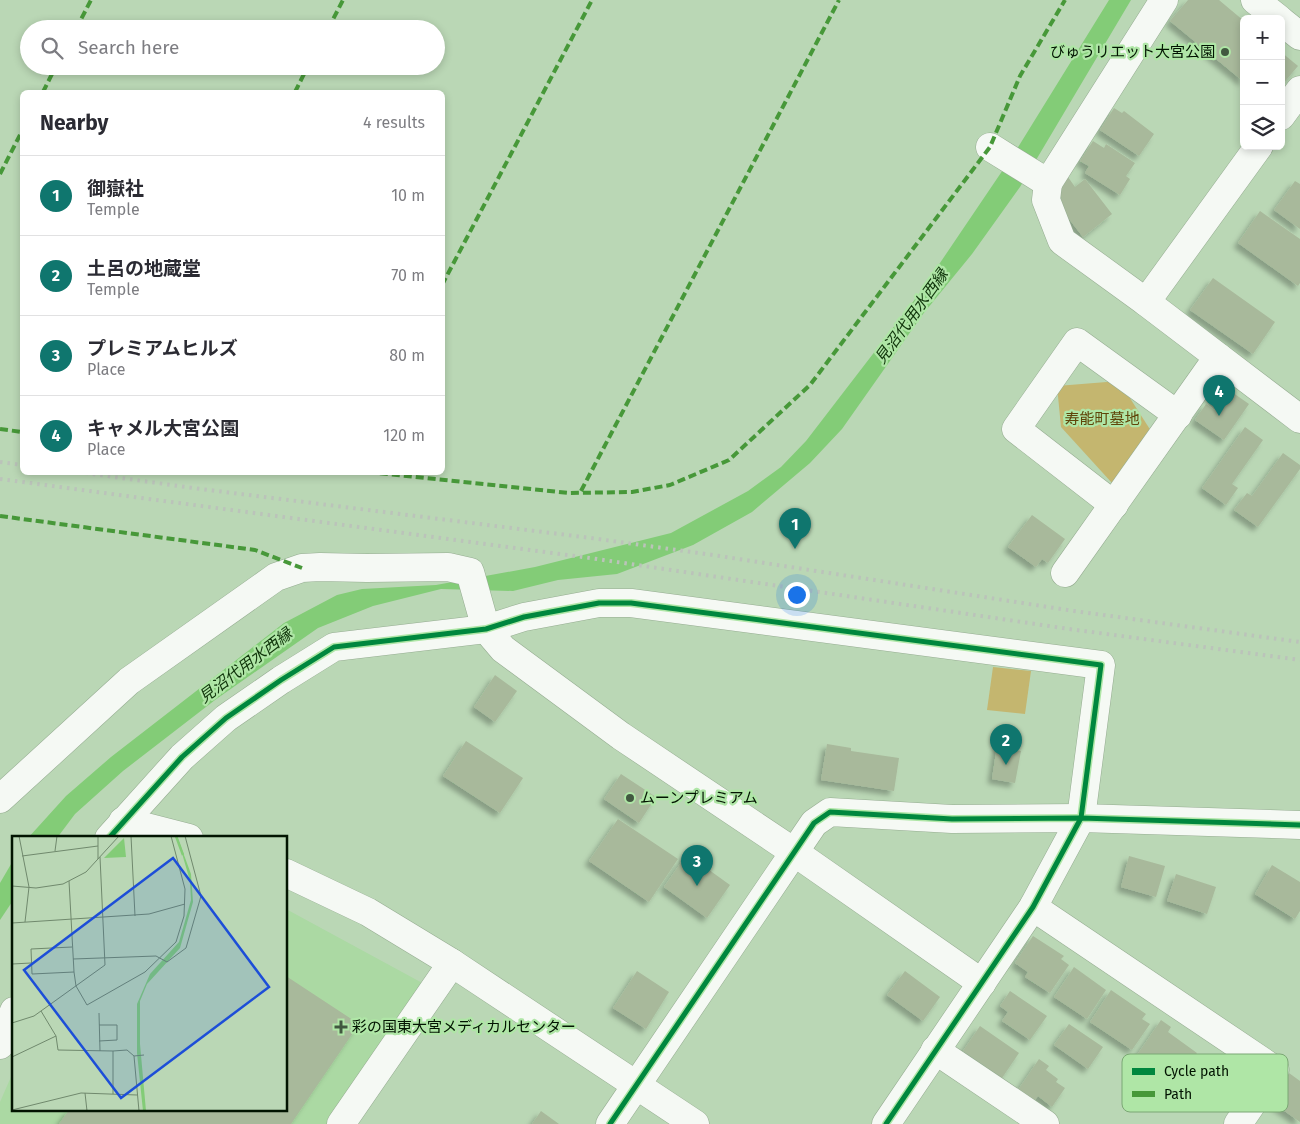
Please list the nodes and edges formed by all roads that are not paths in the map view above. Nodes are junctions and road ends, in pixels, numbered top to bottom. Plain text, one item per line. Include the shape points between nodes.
1 (1164, 0) edge
2 (1256, 0) edge
3 (1274, 15) edge
4 (1285, 24) edge
5 (1300, 36) edge
6 (1300, 90) edge
7 (1285, 111) edge
8 (1256, 150) edge
9 (997, 152) dead end
10 (1044, 180) junction
11 (1146, 302) junction
12 (1218, 357) junction
13 (1178, 415) junction
14 (1300, 419) edge
15 (1114, 505) junction
16 (1066, 573) dead end
17 (484, 622) junction
18 (0, 799) edge
19 (1081, 818) junction
20 (1300, 825) edge
21 (116, 829) edge
22 (173, 836) edge
23 (794, 852) junction
24 (288, 874) edge
25 (1033, 907) junction
26 (452, 963) junction
27 (982, 983) junction
28 (12, 1016) edge
29 (0, 1045) edge
30 (935, 1050) junction
31 (1251, 1054) edge
32 (636, 1085) junction
33 (1246, 1112) edge
34 (341, 1124) edge
35 (610, 1124) edge
36 (695, 1124) edge
37 (886, 1124) edge
38 (1045, 1124) edge
39 (1238, 1124) edge

1 - 10 street
2 - 3 street
4 - 5 street
6 - 7 street
8 - 11 street
9 - 10 street
10 - 11 street via 1046,200 1062,241
11 - 12 street
12 - 13 street
12 - 14 street
13 - 15 street
13 - 15 street via 1078,342 1016,429
15 - 16 street
17 - 18 street via 470,572 448,567 320,566 276,577 129,681
17 - 19 street via 599,603 631,603 1101,665
17 - 21 street via 334,647 226,718 182,757
17 - 23 street via 502,649 621,736
19 - 20 street
19 - 23 street via 952,819 830,812 814,823
19 - 25 street
21 - 22 street
23 - 27 street
23 - 32 street
24 - 26 street via 368,912
25 - 27 street
25 - 31 street
26 - 32 street
26 - 34 street
27 - 30 street
28 - 29 street
30 - 37 street
30 - 38 street
32 - 35 street
32 - 36 street
33 - 39 street

